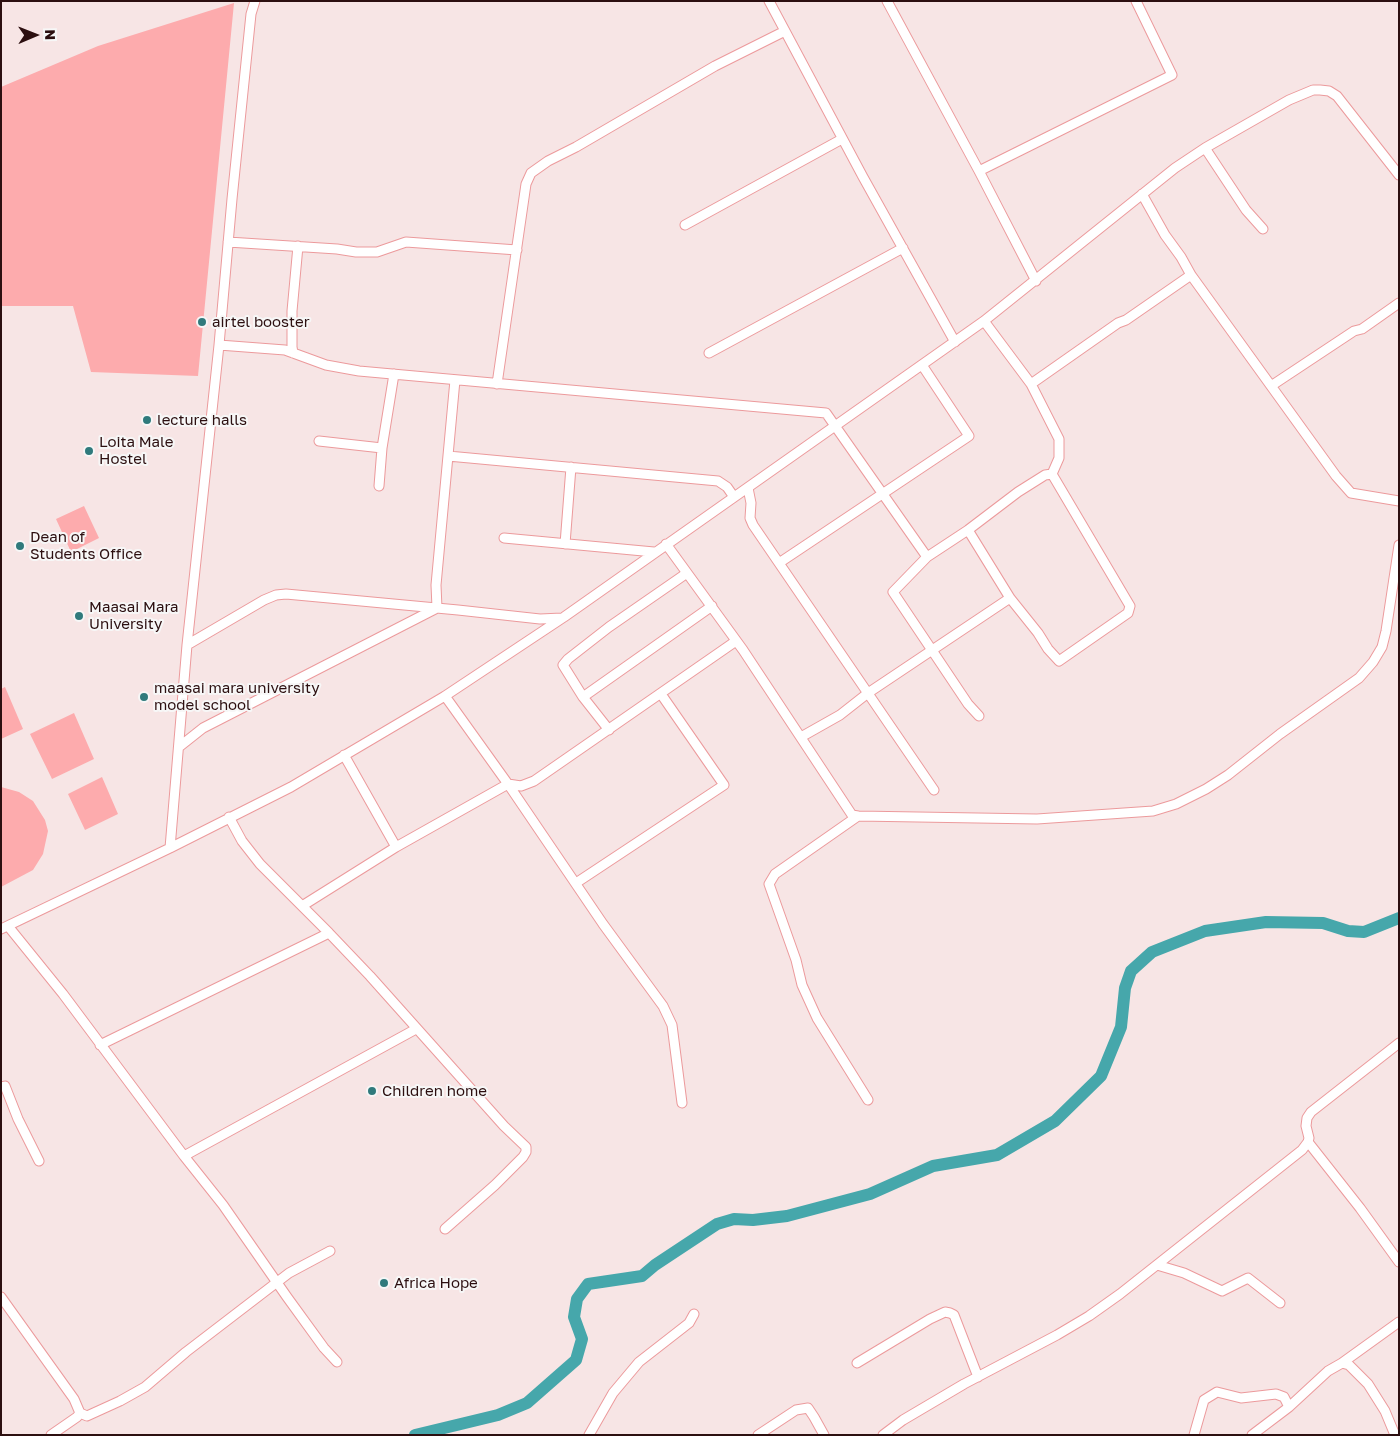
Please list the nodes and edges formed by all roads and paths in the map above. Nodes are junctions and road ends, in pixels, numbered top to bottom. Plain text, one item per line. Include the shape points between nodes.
1 (255, 1) edge
2 (769, 1) edge
3 (887, 1) edge
4 (1136, 1) edge
5 (785, 31) junction
6 (842, 138) junction
7 (1205, 148) junction
8 (979, 171) junction
9 (1399, 176) edge
10 (1142, 194) junction
11 (685, 225) dead end
12 (1263, 229) dead end
13 (228, 242) junction
14 (298, 246) junction
15 (903, 248) junction
16 (517, 250) junction
17 (1191, 275) junction
18 (1036, 281) junction
19 (1399, 303) edge
20 (984, 321) junction
21 (955, 342) junction
22 (219, 345) junction
23 (293, 352) junction
24 (709, 353) dead end
25 (922, 366) junction
26 (394, 374) junction
27 (455, 380) junction
28 (498, 384) junction
29 (1031, 384) junction
30 (1271, 386) junction
31 (836, 425) junction
32 (319, 441) dead end
33 (382, 448) junction
34 (448, 456) junction
35 (571, 467) junction
36 (1052, 474) junction
37 (379, 486) dead end
38 (748, 488) junction
39 (883, 494) junction
40 (734, 498) junction
41 (1399, 500) edge
42 (968, 530) junction
43 (504, 538) dead end
44 (565, 544) junction
45 (666, 544) junction
46 (1399, 545) edge
47 (654, 552) junction
48 (927, 557) junction
49 (779, 563) junction
50 (687, 573) junction
51 (1010, 598) junction
52 (712, 606) junction
53 (437, 608) junction
54 (564, 618) junction
55 (736, 641) junction
56 (187, 645) junction
57 (932, 652) junction
58 (868, 693) junction
59 (661, 694) junction
60 (446, 696) junction
61 (583, 697) junction
62 (978, 716) dead end
63 (609, 730) junction
64 (801, 737) junction
65 (179, 747) junction
66 (344, 755) junction
67 (508, 784) junction
68 (934, 790) dead end
69 (858, 816) junction
70 (229, 817) junction
71 (396, 847) junction
72 (170, 848) junction
73 (576, 883) junction
74 (302, 906) junction
75 (5, 928) edge
76 (329, 933) junction
77 (416, 1029) junction
78 (1399, 1043) edge
79 (100, 1045) junction
80 (1, 1077) edge
81 (3, 1087) edge
82 (868, 1100) dead end
83 (682, 1103) dead end
84 (1308, 1142) junction
85 (184, 1156) junction
86 (38, 1161) dead end
87 (445, 1229) dead end
88 (330, 1251) dead end
89 (1399, 1262) edge
90 (1157, 1265) junction
91 (277, 1282) junction
92 (1, 1297) edge
93 (1280, 1303) dead end
94 (694, 1314) dead end
95 (1399, 1322) edge
96 (337, 1362) dead end
97 (857, 1363) dead end
98 (1342, 1363) junction
99 (978, 1376) junction
100 (1289, 1406) junction
101 (80, 1413) junction
102 (51, 1435) edge
103 (589, 1435) edge
104 (758, 1435) edge
105 (824, 1435) edge
106 (883, 1435) edge
107 (1194, 1435) edge
108 (1252, 1435) edge
109 (1395, 1435) edge

1 - 13 street via 251,14
2 - 5 street
3 - 8 street
4 - 8 street via 1172,75
5 - 6 street
5 - 16 street via 715,66 532,173 526,184
6 - 11 street
6 - 15 street
7 - 9 street via 1289,100 1313,90 1329,91 1337,96
7 - 10 street
7 - 12 street via 1246,210
8 - 18 street
10 - 17 street
10 - 18 street
13 - 14 street
13 - 22 street
14 - 16 street via 377,252 406,242
14 - 23 street via 292,311
15 - 21 street
15 - 24 street
16 - 28 street
17 - 29 street
17 - 30 street
18 - 20 street
19 - 30 street
20 - 21 street
20 - 29 street
21 - 25 street
22 - 23 street
22 - 56 street
23 - 26 street via 326,365
25 - 31 street
25 - 39 street via 969,436
26 - 27 street
26 - 33 street
27 - 28 street
27 - 34 street
28 - 31 street via 821,412
29 - 36 street via 1059,439 1059,458
30 - 41 street via 1351,494
31 - 38 street
31 - 39 street
32 - 33 street
33 - 37 street
34 - 35 street
34 - 53 street via 436,585
35 - 40 street via 718,481
35 - 44 street
36 - 42 street via 1018,492
36 - 51 street via 1130,606 1128,613 1059,661
38 - 40 street
38 - 49 street via 750,518
39 - 48 street
39 - 49 street
40 - 45 street
42 - 48 street
42 - 51 street
43 - 44 street
44 - 47 street
45 - 47 street
45 - 50 street
46 - 69 street via 1386,631 1373,662 1360,678 1206,789 1153,811 1121,814 1037,819
47 - 54 street
48 - 57 street via 893,592
49 - 58 street
50 - 52 street
50 - 61 street via 568,659 563,666
51 - 57 street
52 - 55 street
52 - 61 street
53 - 54 street via 540,619
53 - 56 street via 276,595
53 - 65 street via 203,728
54 - 60 street
55 - 59 street
55 - 64 street
56 - 65 street
57 - 58 street
57 - 62 street
58 - 64 street via 840,715
58 - 68 street
59 - 63 street
59 - 73 street via 724,784
60 - 66 street
60 - 67 street
61 - 63 street
63 - 67 street via 526,785
64 - 69 street via 849,812
65 - 72 street
66 - 70 street
66 - 71 street
67 - 71 street
67 - 73 street
69 - 82 street via 775,874 769,884 802,985 817,1018
70 - 72 street
70 - 74 street via 260,864
71 - 74 street
72 - 75 street
73 - 83 street via 669,1016
74 - 76 street
75 - 79 street via 63,994
76 - 77 street
76 - 79 street
77 - 85 street
77 - 87 street via 526,1150 524,1157 495,1186
78 - 84 street via 1311,1112 1306,1126
79 - 85 street
80 - 81 street
81 - 86 street
84 - 89 street
84 - 90 street
85 - 91 street
88 - 91 street
90 - 93 street via 1184,1273 1222,1291 1248,1278
90 - 99 street via 1089,1316
91 - 96 street
91 - 101 street via 145,1387 87,1416
92 - 101 street via 74,1399
94 - 103 street via 690,1322 639,1362 613,1393
95 - 98 street
97 - 99 street via 945,1312 954,1316
98 - 100 street via 1328,1371
98 - 109 street via 1349,1365 1368,1384 1386,1411
99 - 106 street
100 - 107 street via 1284,1397 1276,1394 1241,1398 1217,1392 1204,1400
100 - 108 street
101 - 102 street
104 - 105 street via 796,1410 808,1408

